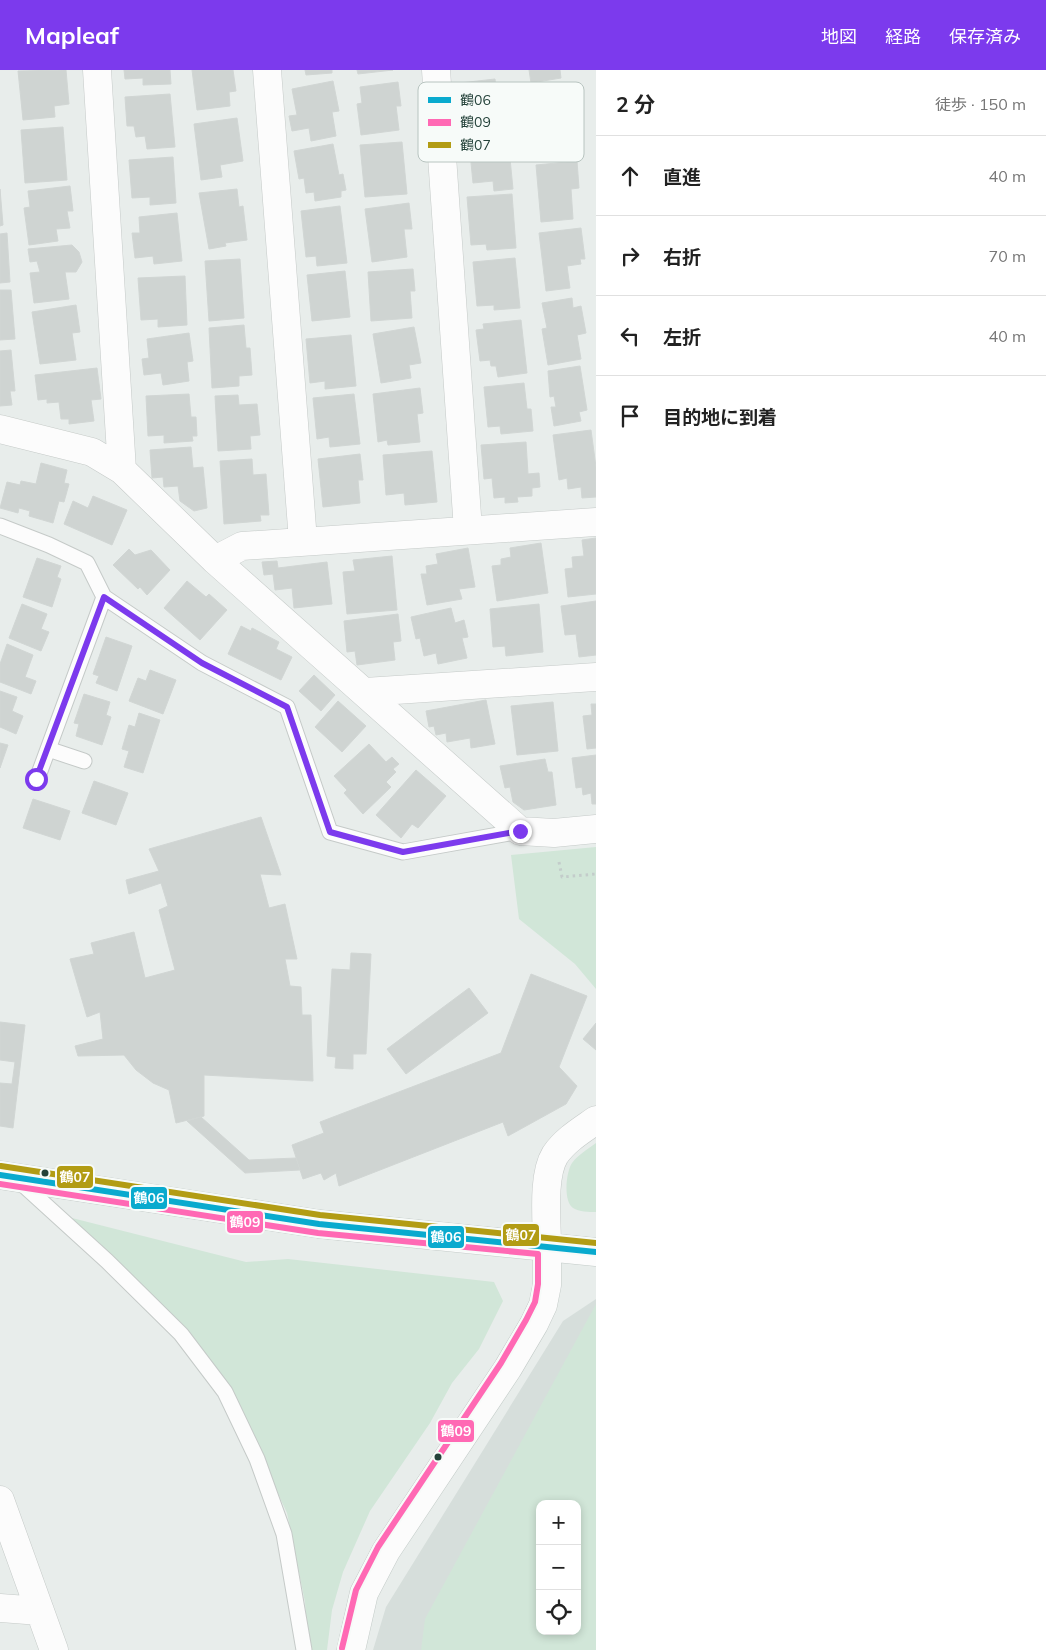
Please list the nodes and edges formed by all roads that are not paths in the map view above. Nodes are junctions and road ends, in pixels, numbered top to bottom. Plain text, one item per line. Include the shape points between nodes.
1 (98, 70) edge
2 (267, 70) edge
3 (442, 162) edge
4 (0, 429) edge
5 (122, 470) junction
6 (596, 522) edge
7 (0, 526) edge
8 (468, 530) junction
9 (303, 541) junction
10 (215, 560) junction
11 (104, 597) junction
12 (596, 677) edge
13 (365, 692) junction
14 (48, 749) junction
15 (84, 761) dead end
16 (36, 779) dead end
17 (596, 829) edge
18 (520, 831) junction
19 (596, 1120) edge
20 (7, 1176) edge
21 (547, 1246) junction
22 (596, 1252) edge
23 (0, 1500) edge
24 (0, 1608) edge
25 (40, 1611) junction
26 (54, 1650) edge
27 (304, 1650) edge
28 (351, 1650) edge

1 - 5 street
2 - 9 street
3 - 8 street
4 - 5 street via 92,452
5 - 10 street
6 - 8 street
7 - 11 lane via 87,563
8 - 9 street
9 - 10 street via 242,546
10 - 13 street
11 - 14 lane
11 - 18 lane via 202,663 287,707 330,832 403,852
12 - 13 street
13 - 18 street
14 - 15 lane
14 - 16 lane
17 - 18 street via 554,834
19 - 21 street via 570,1139 555,1156 548,1176
20 - 21 street via 318,1224
20 - 27 lane via 107,1262 181,1334 225,1392 257,1459 284,1534
21 - 22 street
21 - 28 street via 547,1285 534,1324 386,1551 364,1593
23 - 25 street
24 - 25 street
25 - 26 street

